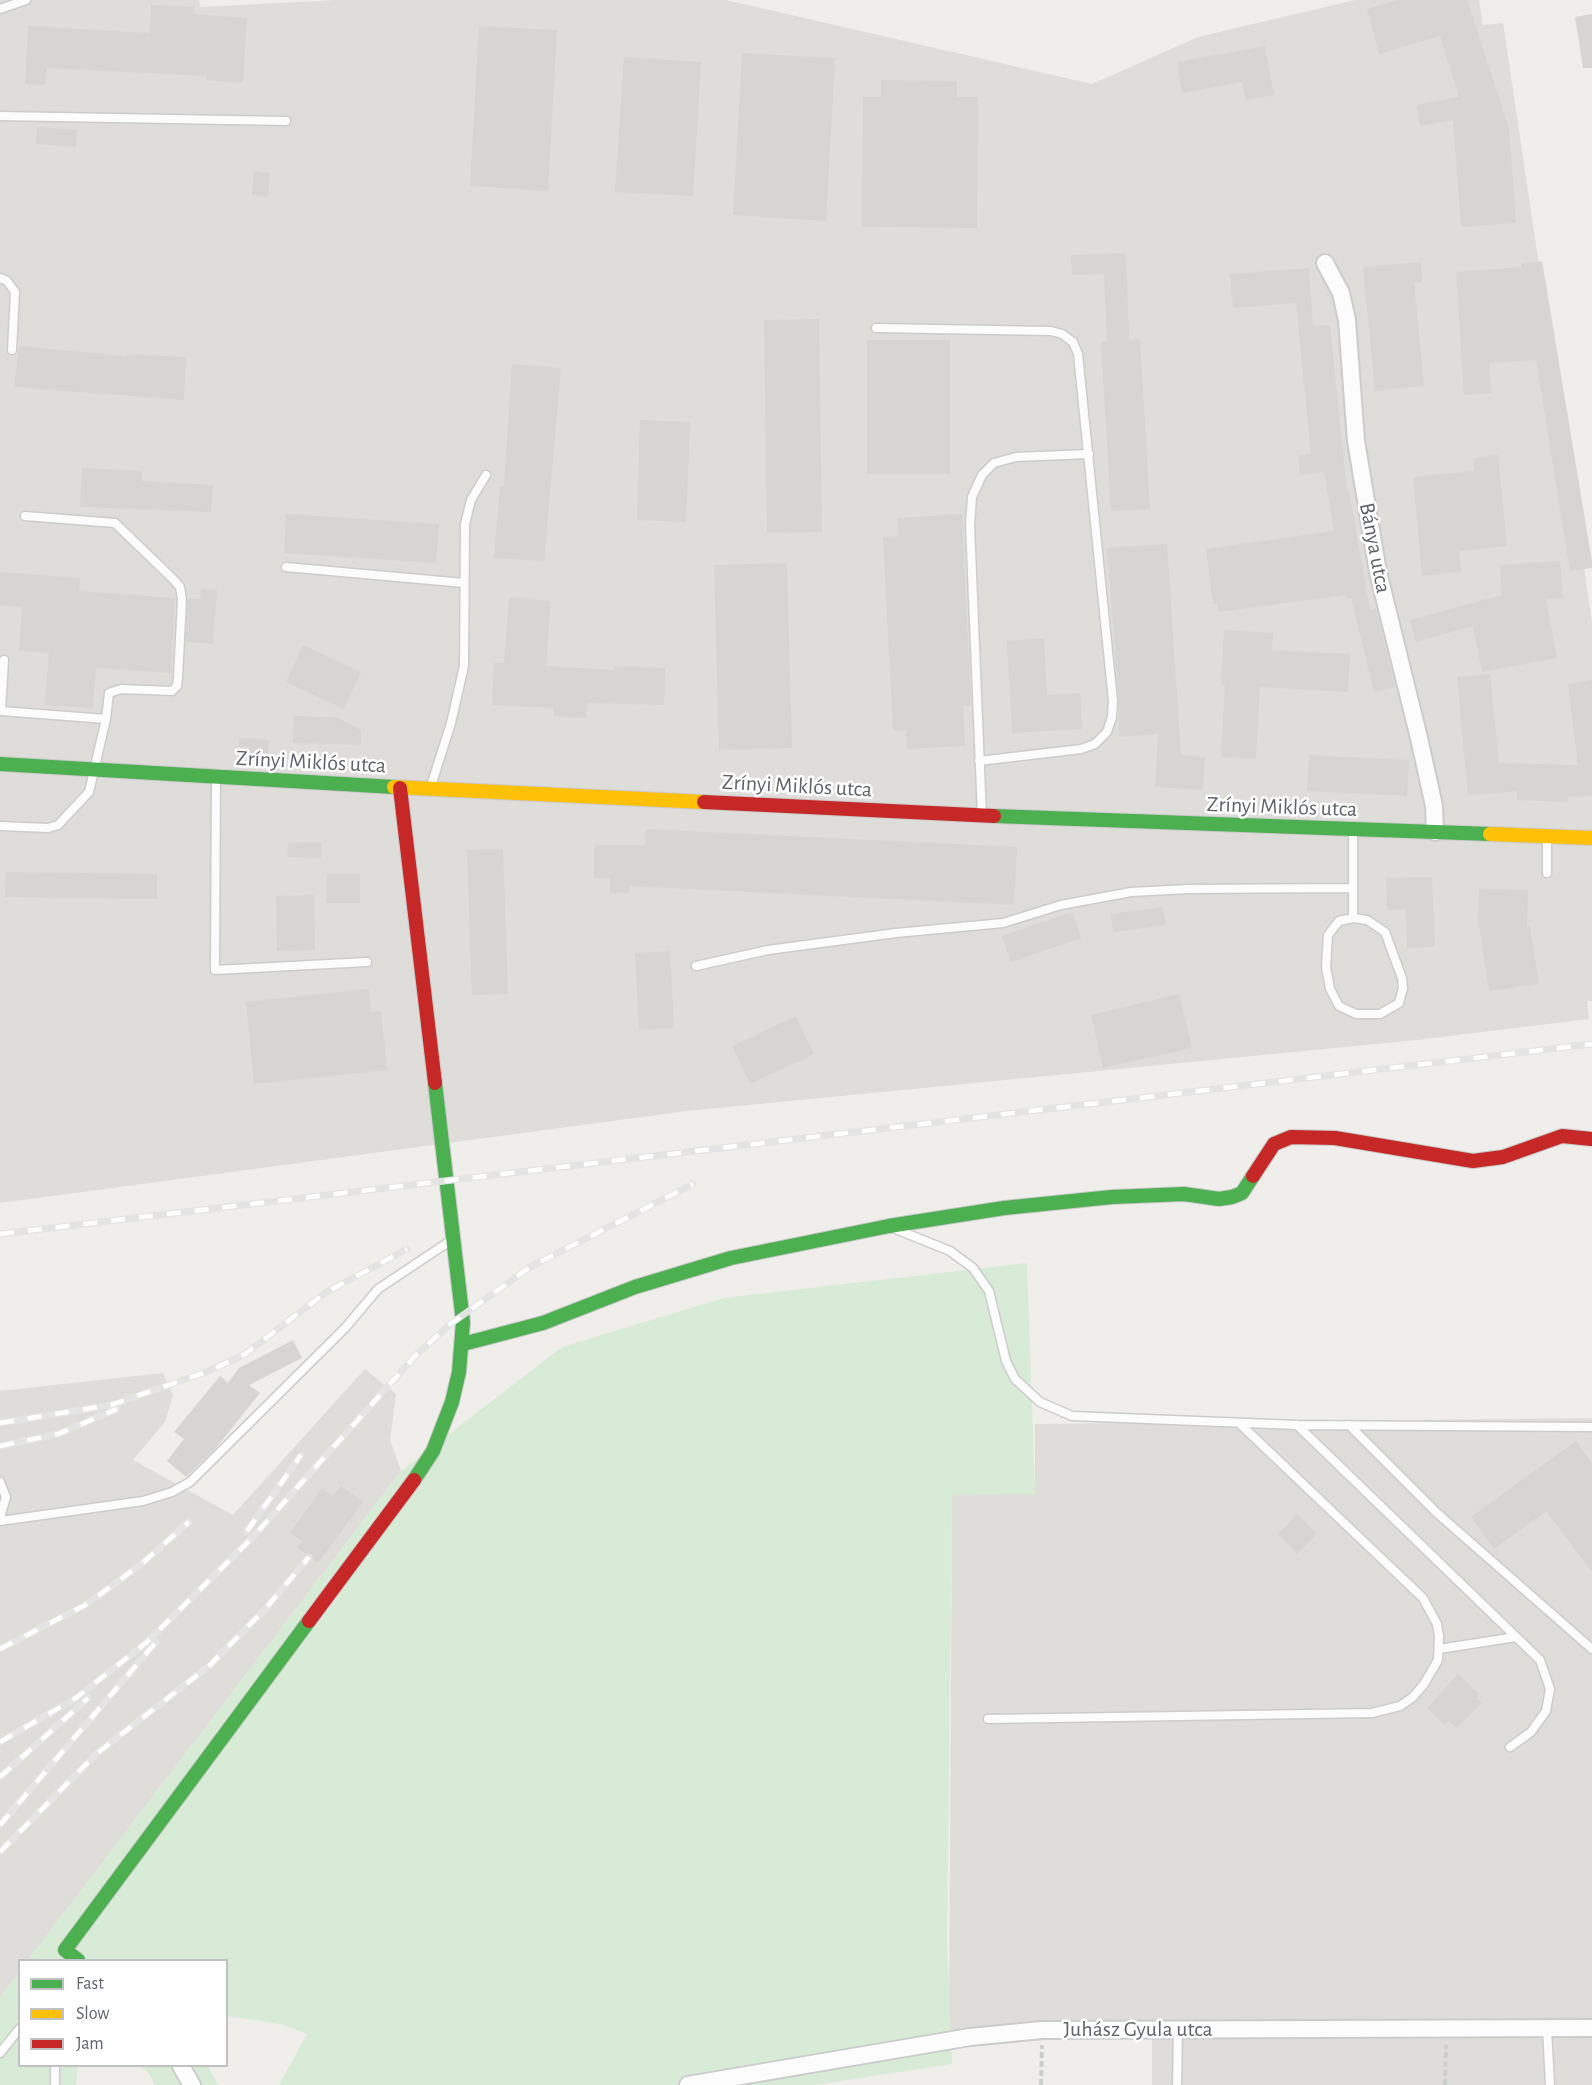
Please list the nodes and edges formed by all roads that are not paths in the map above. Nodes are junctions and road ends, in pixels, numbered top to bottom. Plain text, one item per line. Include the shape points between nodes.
1 (26, 0) edge
2 (0, 9) edge
3 (0, 116) edge
4 (286, 121) dead end
5 (1326, 263) dead end
6 (0, 278) edge
7 (876, 328) dead end
8 (12, 350) dead end
9 (1089, 454) junction
10 (486, 475) dead end
11 (25, 516) dead end
12 (286, 567) dead end
13 (464, 583) junction
14 (4, 660) dead end
15 (106, 719) junction
16 (979, 760) junction
17 (0, 764) edge
18 (94, 769) junction
19 (216, 778) junction
20 (400, 788) junction
21 (429, 789) junction
22 (982, 816) junction
23 (0, 826) edge
24 (1353, 831) junction
25 (1435, 832) junction
26 (1547, 837) junction
27 (1592, 838) edge
28 (1547, 873) dead end
29 (1353, 888) junction
30 (1353, 918) junction
31 (367, 962) dead end
32 (696, 966) dead end
33 (1592, 1139) edge
34 (889, 1227) junction
35 (453, 1240) junction
36 (463, 1344) junction
37 (1239, 1423) junction
38 (1298, 1425) junction
39 (1349, 1425) junction
40 (1592, 1427) edge
41 (0, 1482) edge
42 (0, 1519) edge
43 (1516, 1637) junction
44 (1439, 1649) junction
45 (1592, 1649) edge
46 (988, 1719) dead end
47 (1510, 1747) dead end
48 (61, 1955) edge
49 (1547, 2028) junction
50 (1592, 2028) edge
51 (1178, 2029) junction
52 (18, 2030) edge
53 (18, 2030) edge
54 (0, 2043) edge
55 (0, 2053) edge
56 (55, 2067) edge
57 (182, 2067) edge
58 (55, 2085) edge
59 (192, 2085) edge
60 (688, 2085) edge
61 (1177, 2085) edge
62 (1550, 2085) edge

1 - 2 lane
3 - 4 lane
5 - 25 street, Bánya utca via 1341,293 1347,320 1356,441 1378,573 1434,806
6 - 8 lane via 15,292
7 - 9 lane via 1032,329 1062,334 1073,342 1078,354
9 - 16 lane via 1016,457 994,463 982,475 972,497
9 - 16 lane via 1113,701 1107,732 1095,744 1081,749
10 - 13 lane via 471,500 465,524
11 - 15 lane via 115,523 180,587 177,686 164,692 114,690 107,698
12 - 13 lane
13 - 21 lane via 464,666 451,723
14 - 15 lane via 0,711
15 - 18 lane
16 - 22 lane
17 - 18 street, Zrínyi Miklós utca
18 - 19 street, Zrínyi Miklós utca
18 - 23 lane via 89,792 58,825
19 - 20 street, Zrínyi Miklós utca
19 - 31 lane via 215,970
20 - 21 street, Zrínyi Miklós utca
20 - 35 street
21 - 22 street, Zrínyi Miklós utca
22 - 24 street, Zrínyi Miklós utca
24 - 25 street, Zrínyi Miklós utca
24 - 29 lane
25 - 26 street, Zrínyi Miklós utca
26 - 27 street, Zrínyi Miklós utca
26 - 28 lane
29 - 30 lane
29 - 32 lane via 1131,892 1061,905 1003,923 768,950
30 - 30 lane via 1339,921 1328,934 1326,967 1330,989 1346,1011 1380,1014 1399,1003 1402,978 1385,932 1367,920
33 - 34 street via 1562,1136 1503,1157 1473,1161 1335,1137 1291,1137 1274,1144 1242,1193 1232,1197 1112,1197 1004,1208
34 - 36 street via 731,1258 635,1287 543,1323
34 - 37 lane via 950,1251 973,1268 989,1291 1006,1361 1015,1379 1040,1402 1072,1416
35 - 36 street
35 - 42 lane via 378,1289 345,1328 190,1482 143,1501
36 - 48 street via 450,1411 420,1471
37 - 38 lane
37 - 44 lane via 1423,1598 1437,1624
38 - 39 lane
38 - 43 lane
39 - 40 lane
39 - 45 lane via 1437,1513
41 - 42 lane via 6,1497
43 - 44 lane
43 - 47 lane via 1540,1660 1548,1677 1549,1700 1541,1722
44 - 46 lane via 1431,1674 1413,1697 1400,1706 1372,1713
49 - 50 street, Juhász Gyula utca
49 - 51 street, Juhász Gyula utca
49 - 62 lane
51 - 60 street, Juhász Gyula utca via 1042,2030 970,2037
51 - 61 lane
52 - 54 lane
53 - 55 lane
56 - 58 lane
57 - 59 street

